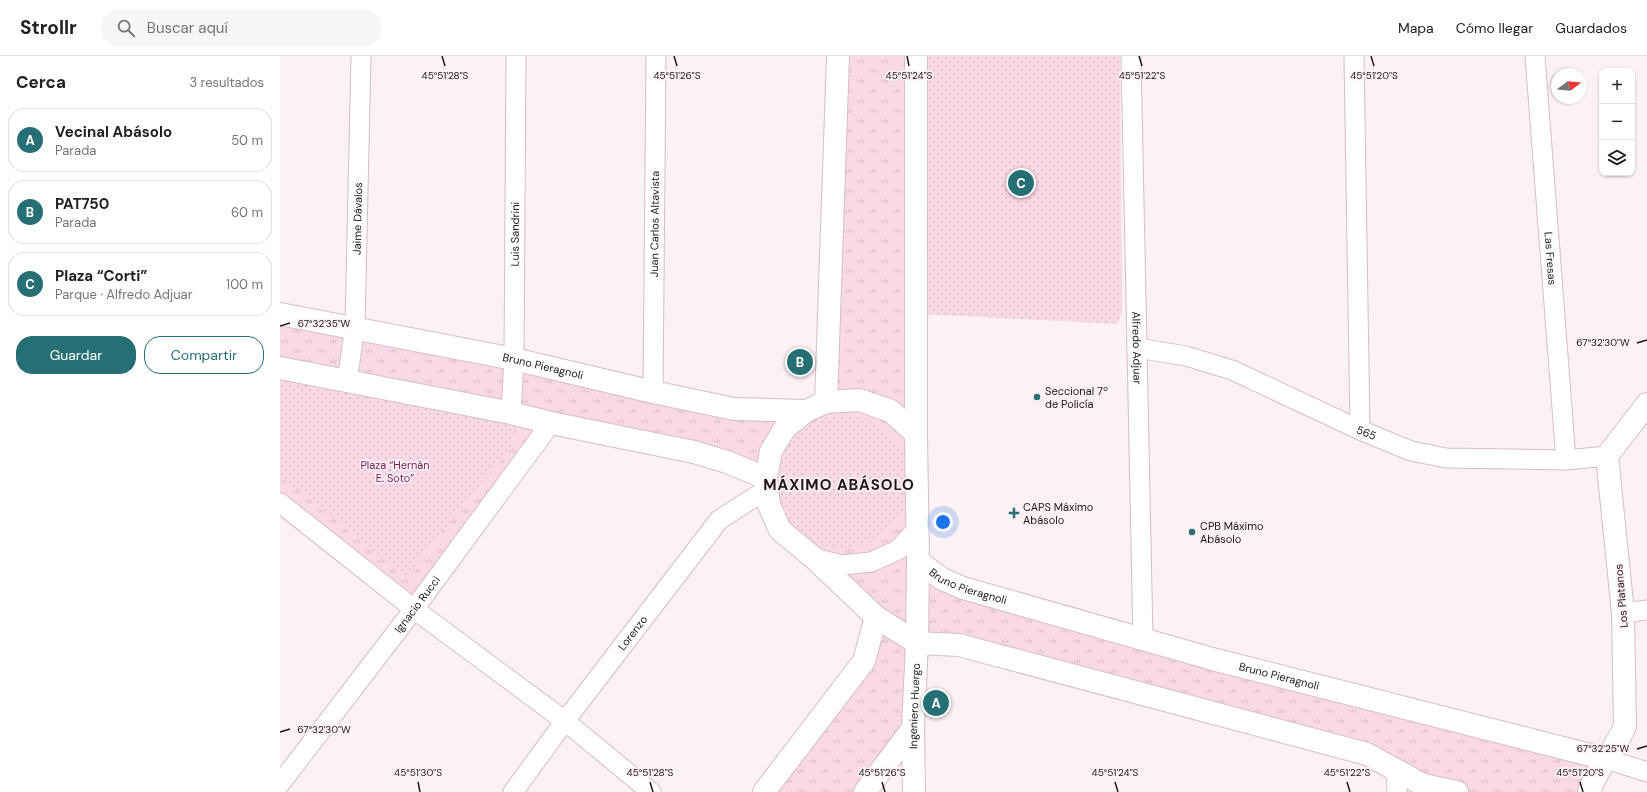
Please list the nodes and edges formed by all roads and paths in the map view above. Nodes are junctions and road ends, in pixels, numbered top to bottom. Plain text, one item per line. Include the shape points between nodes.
1 (361, 56) edge
2 (516, 56) edge
3 (656, 56) edge
4 (838, 56) edge
5 (916, 56) edge
6 (1131, 56) edge
7 (1354, 56) edge
8 (1536, 56) edge
9 (280, 314) edge
10 (355, 328) junction
11 (1137, 348) junction
12 (514, 359) junction
13 (280, 368) edge
14 (347, 382) junction
15 (653, 392) junction
16 (826, 402) junction
17 (1647, 404) edge
18 (806, 411) junction
19 (511, 413) junction
20 (551, 423) junction
21 (1360, 430) junction
22 (916, 434) junction
23 (1607, 456) junction
24 (1566, 460) junction
25 (766, 483) junction
26 (280, 503) edge
27 (918, 528) junction
28 (814, 558) junction
29 (918, 561) junction
30 (414, 609) junction
31 (1647, 610) edge
32 (1623, 613) junction
33 (876, 617) junction
34 (1143, 640) junction
35 (917, 644) junction
36 (565, 721) junction
37 (913, 728) junction
38 (1606, 759) junction
39 (1396, 771) junction
40 (1647, 772) edge
41 (280, 784) edge
42 (513, 792) edge
43 (651, 792) edge
44 (764, 792) edge
45 (864, 792) edge
46 (914, 792) edge
47 (1397, 792) edge
48 (1457, 792) edge
49 (1589, 792) edge

1 - 10 street, Jaime Dávalos
2 - 12 street, Luis Sandrini
3 - 15 street, Juan Carlos Altavista
4 - 16 street
5 - 22 street, Ingeniero Huergo
6 - 11 street, Alfredo Adjuar
7 - 21 street
8 - 24 street, Las Fresas
9 - 10 street, Bruno Pieragnoli
10 - 12 street, Bruno Pieragnoli
10 - 14 street, Jaime Dávalos
11 - 21 street, 565 via 1186,356 1232,370
11 - 34 street, Alfredo Adjuar
12 - 15 street, Bruno Pieragnoli
12 - 19 street, Luis Sandrini
13 - 14 street
14 - 19 street
15 - 18 street, Bruno Pieragnoli via 734,409
16 - 18 street
16 - 22 street via 860,400 891,411
17 - 23 street
18 - 25 street via 785,428 771,451
19 - 20 street
20 - 25 street via 694,452 728,462
20 - 30 street, Ignacio Rucci
21 - 24 street, 565 via 1412,451 1446,458
22 - 27 street, Ingeniero Huergo
23 - 24 street, 565
23 - 32 street, Los Platanos
25 - 28 street via 769,505 780,530
25 - 36 street, Lorenzo via 718,520
26 - 30 street
27 - 28 street via 898,550 871,562 842,565
27 - 29 street, Ingeniero Huergo
28 - 33 street
29 - 34 street, Bruno Pieragnoli via 942,579 963,588
29 - 35 street, Ingeniero Huergo
30 - 36 street
30 - 41 street, Ignacio Rucci
31 - 32 street
32 - 38 street, Los Platanos via 1625,726
33 - 35 street
33 - 44 street via 864,661
34 - 38 street, Bruno Pieragnoli
35 - 37 street, Ingeniero Huergo
35 - 39 street via 967,647 1367,754
36 - 42 street, Lorenzo
36 - 43 street
37 - 45 street
37 - 46 street, Ingeniero Huergo
38 - 40 street, Bruno Pieragnoli
38 - 49 street, Los Platanos via 1594,776
39 - 47 street
39 - 48 street via 1423,785

